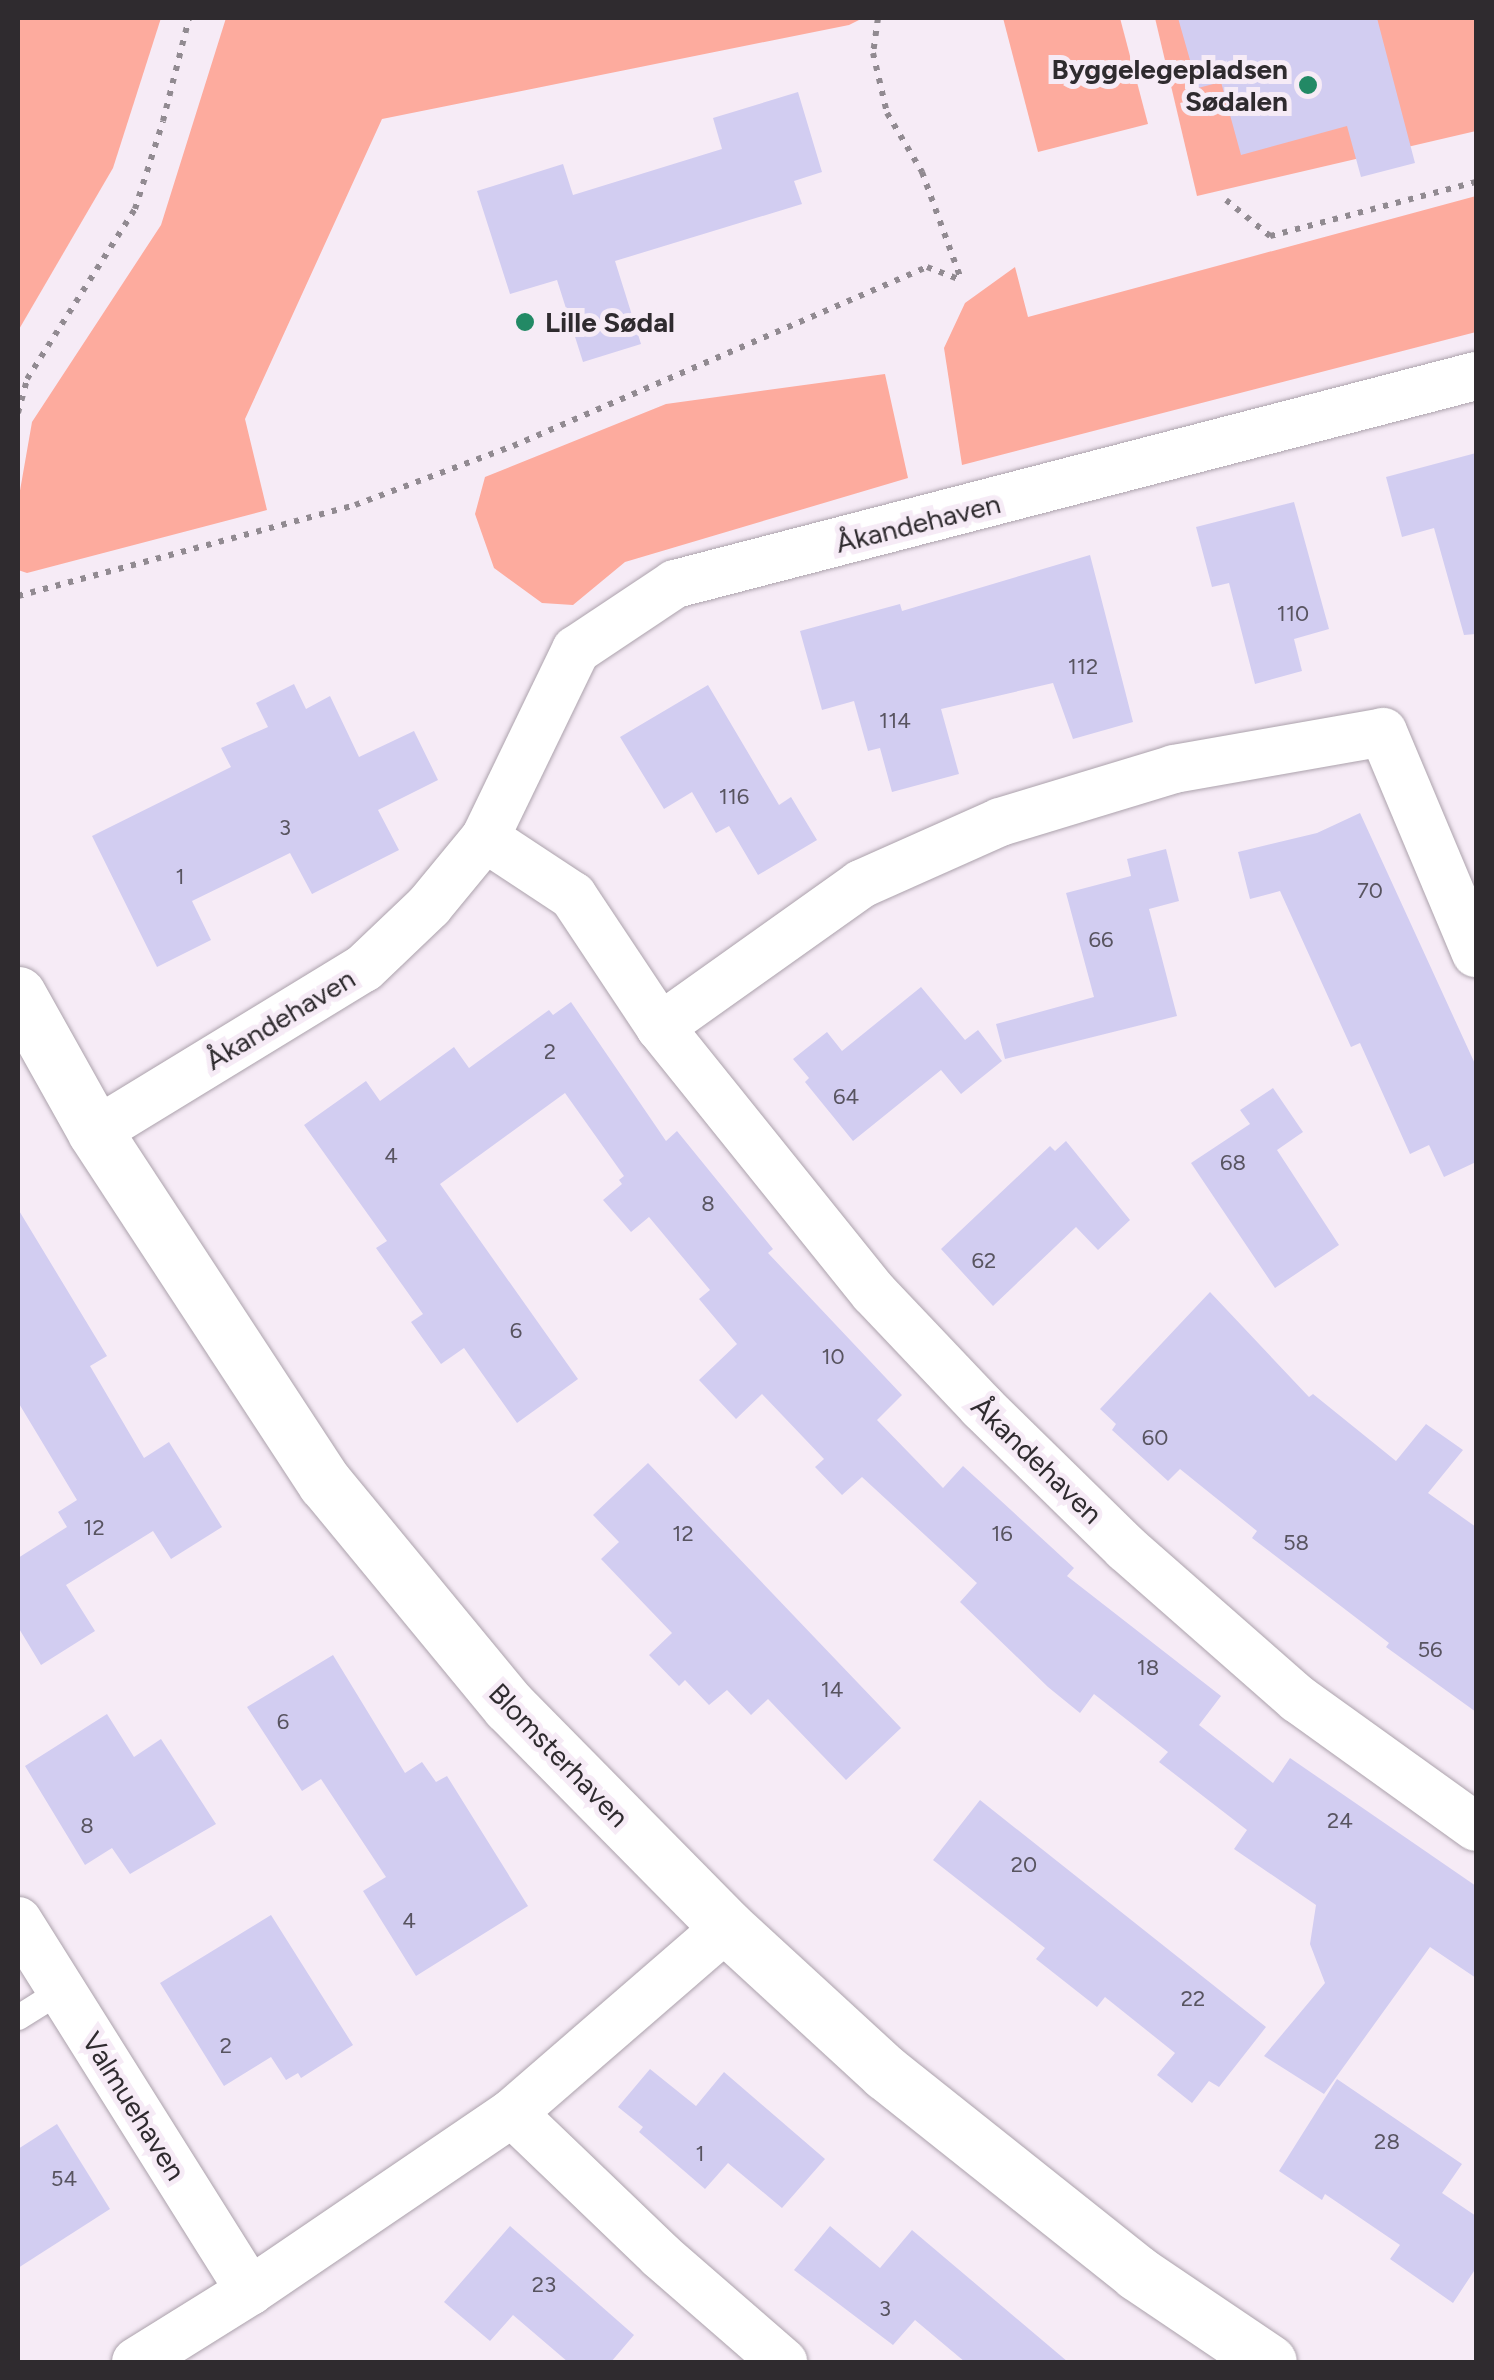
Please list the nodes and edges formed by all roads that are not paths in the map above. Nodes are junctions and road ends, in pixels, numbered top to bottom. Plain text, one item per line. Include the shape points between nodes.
1 (1476, 376) edge
2 (485, 838) junction
3 (1476, 953) edge
4 (18, 994) edge
5 (660, 1028) junction
6 (94, 1132) junction
7 (1476, 1827) edge
8 (18, 1921) edge
9 (727, 1927) junction
10 (61, 1990) junction
11 (18, 2017) edge
12 (512, 2113) junction
13 (250, 2291) junction
14 (136, 2362) edge
15 (784, 2362) edge
16 (1270, 2362) edge

1 - 2 street, Åkandehaven via 675,584 576,650
2 - 5 street, Åkandehaven via 573,896
2 - 6 street, Åkandehaven via 429,906 364,968
3 - 5 street via 1383,732 1174,768 1000,822 861,884
4 - 6 street, Blomsterhaven
5 - 7 street, Åkandehaven via 874,1293 982,1407 1126,1548 1298,1700
6 - 9 street, Blomsterhaven via 325,1483 509,1706
8 - 10 street, Valmuehaven
9 - 12 street
9 - 16 street, Blomsterhaven via 886,2073 1137,2273
10 - 11 lane
10 - 13 street, Valmuehaven
12 - 13 street
12 - 15 street
13 - 14 street

